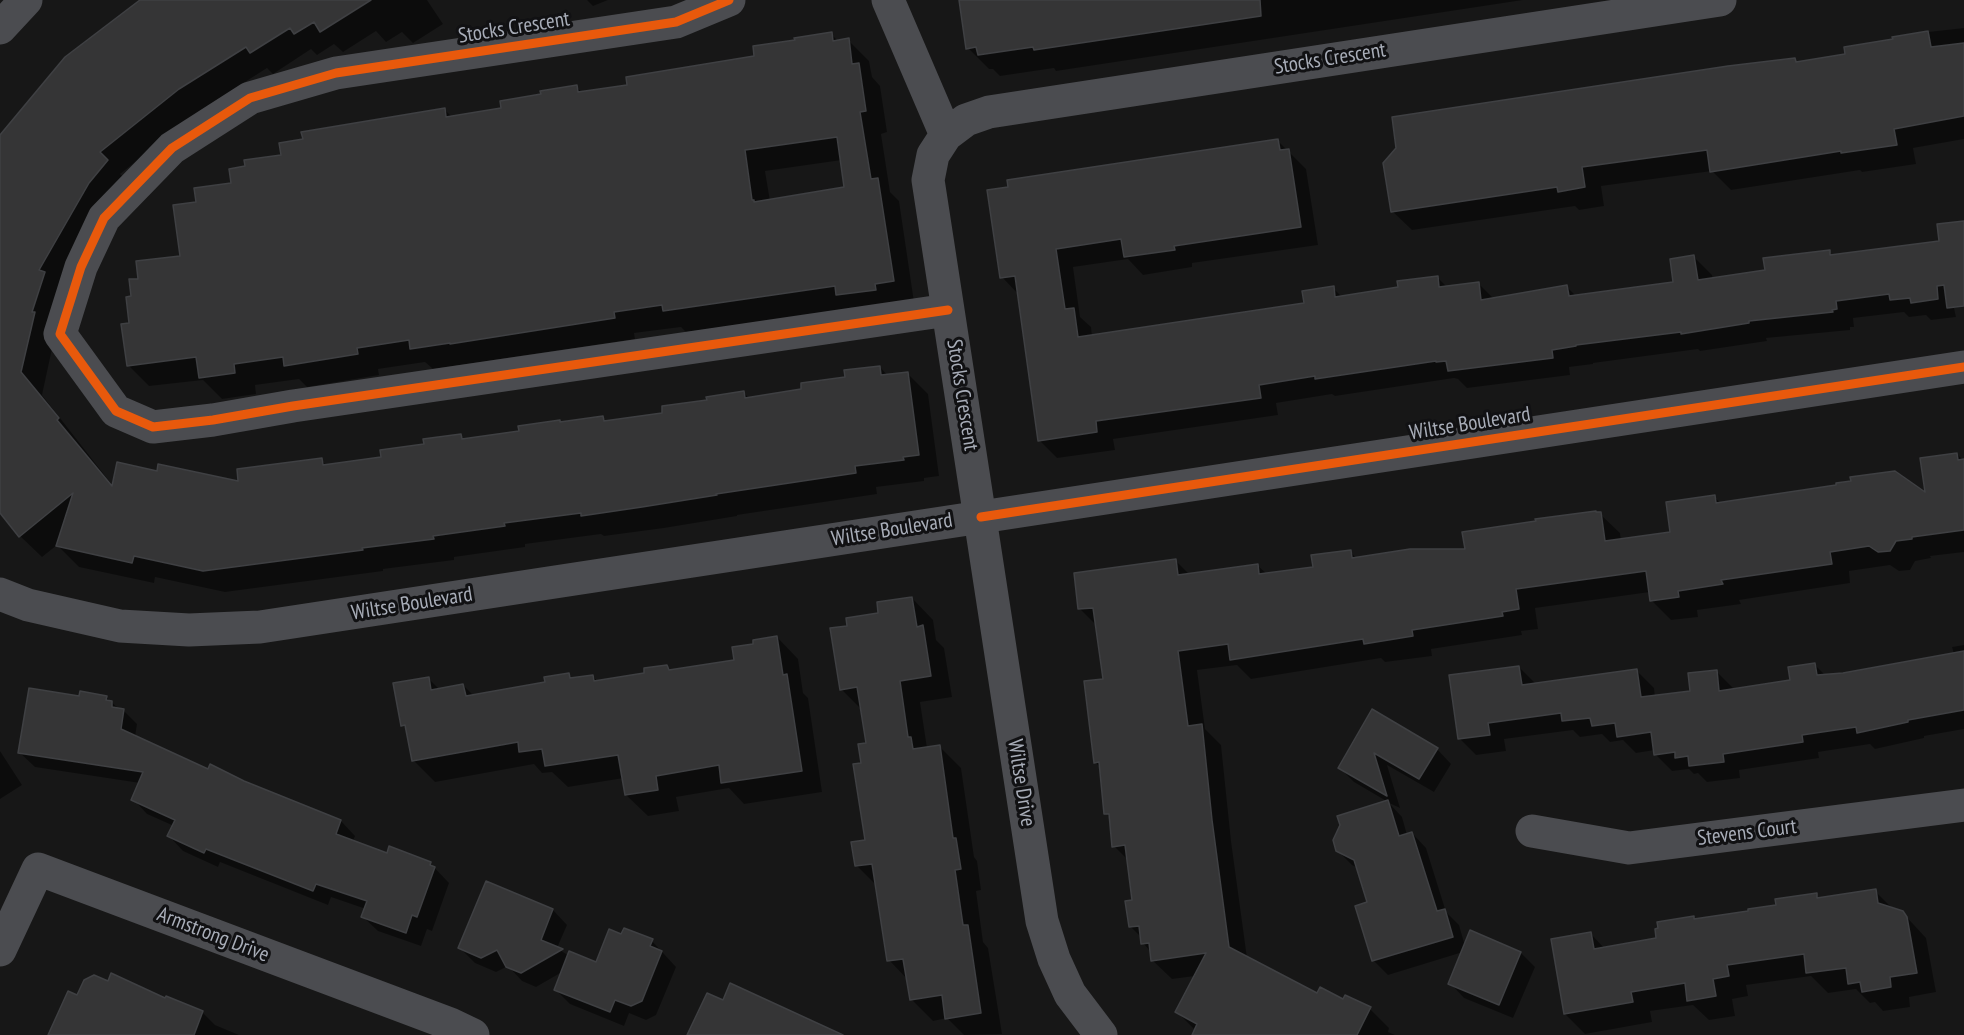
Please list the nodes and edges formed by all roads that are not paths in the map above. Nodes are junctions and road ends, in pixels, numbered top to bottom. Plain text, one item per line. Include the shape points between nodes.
1 (26, 0) edge
2 (729, 0) edge
3 (888, 0) edge
4 (1720, 0) edge
5 (0, 28) edge
6 (946, 135) junction
7 (948, 310) junction
8 (1964, 367) edge
9 (981, 517) junction
10 (0, 594) edge
11 (1964, 809) edge
12 (1532, 831) dead end
13 (0, 950) edge
14 (473, 1035) edge
15 (1101, 1035) edge

1 - 5 street
2 - 7 street, Stocks Crescent via 676,22 336,73 249,98 172,148 104,219 81,267 60,334 116,411 153,427
3 - 6 street
4 - 6 street, Stocks Crescent via 989,112 966,120
6 - 7 street, Stocks Crescent via 933,155 928,180
7 - 9 street, Stocks Crescent
8 - 9 street, Wiltse Boulevard
9 - 10 street, Wiltse Boulevard via 260,627 189,630 120,626 28,605
9 - 15 street, Wiltse Drive via 1042,921 1070,994
11 - 12 street, Stevens Court via 1629,848
13 - 14 street, Armstrong Drive via 38,868

